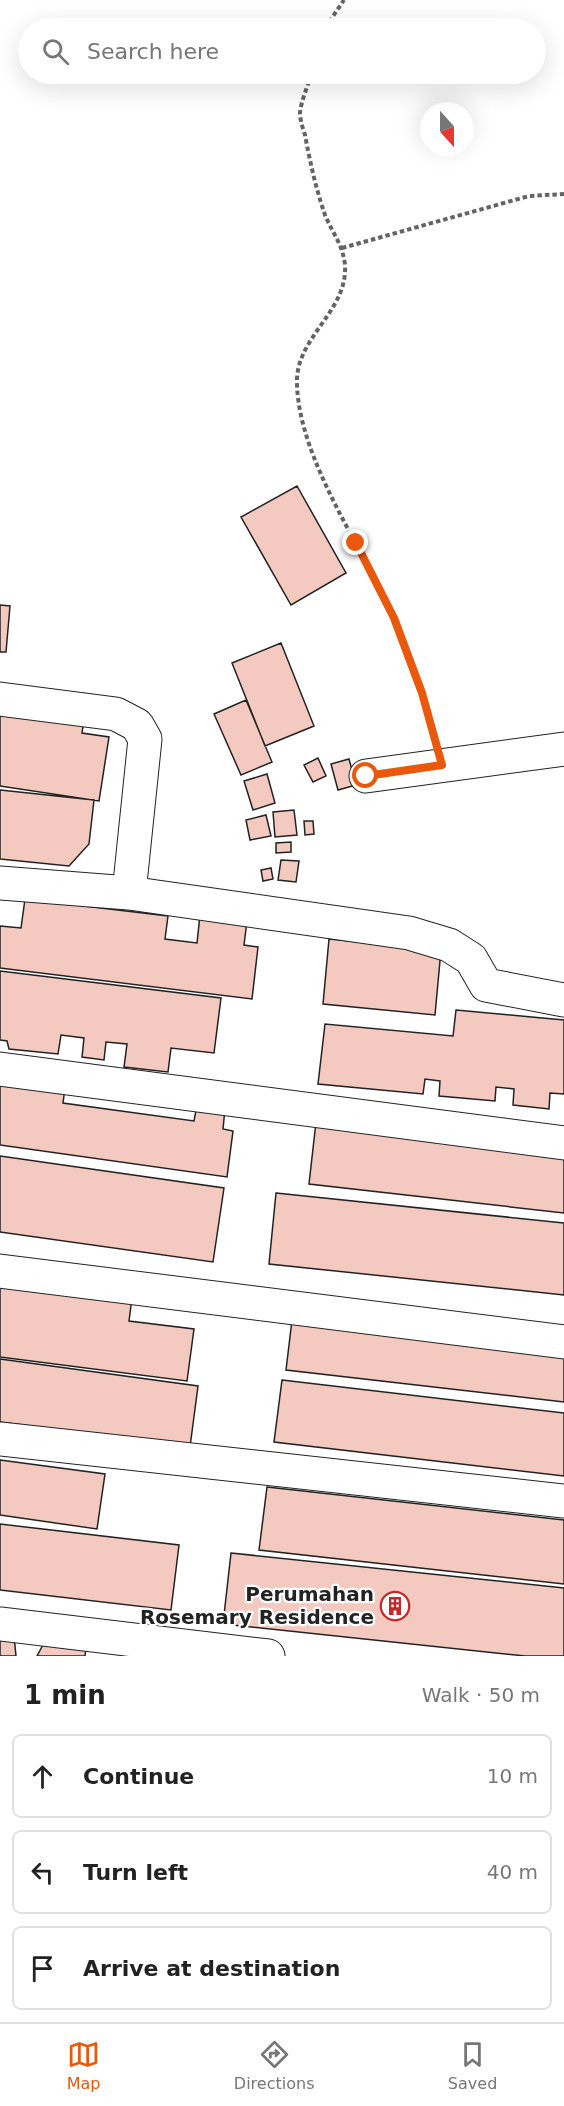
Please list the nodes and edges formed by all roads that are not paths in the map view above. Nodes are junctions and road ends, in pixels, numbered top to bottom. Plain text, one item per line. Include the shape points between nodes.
1 (0, 699) edge
2 (564, 749) edge
3 (366, 776) dead end
4 (0, 883) edge
5 (129, 893) junction
6 (564, 1000) edge
7 (0, 1069) edge
8 (564, 1143) edge
9 (0, 1270) edge
10 (564, 1342) edge
11 (0, 1439) edge
12 (564, 1501) edge
13 (0, 1624) edge
14 (268, 1656) edge

1 - 5 street via 116,714 136,725 145,739
2 - 3 street
4 - 5 street
5 - 6 street via 409,933 448,945 471,959 486,985
7 - 8 street
9 - 10 street
11 - 12 street
13 - 14 street

